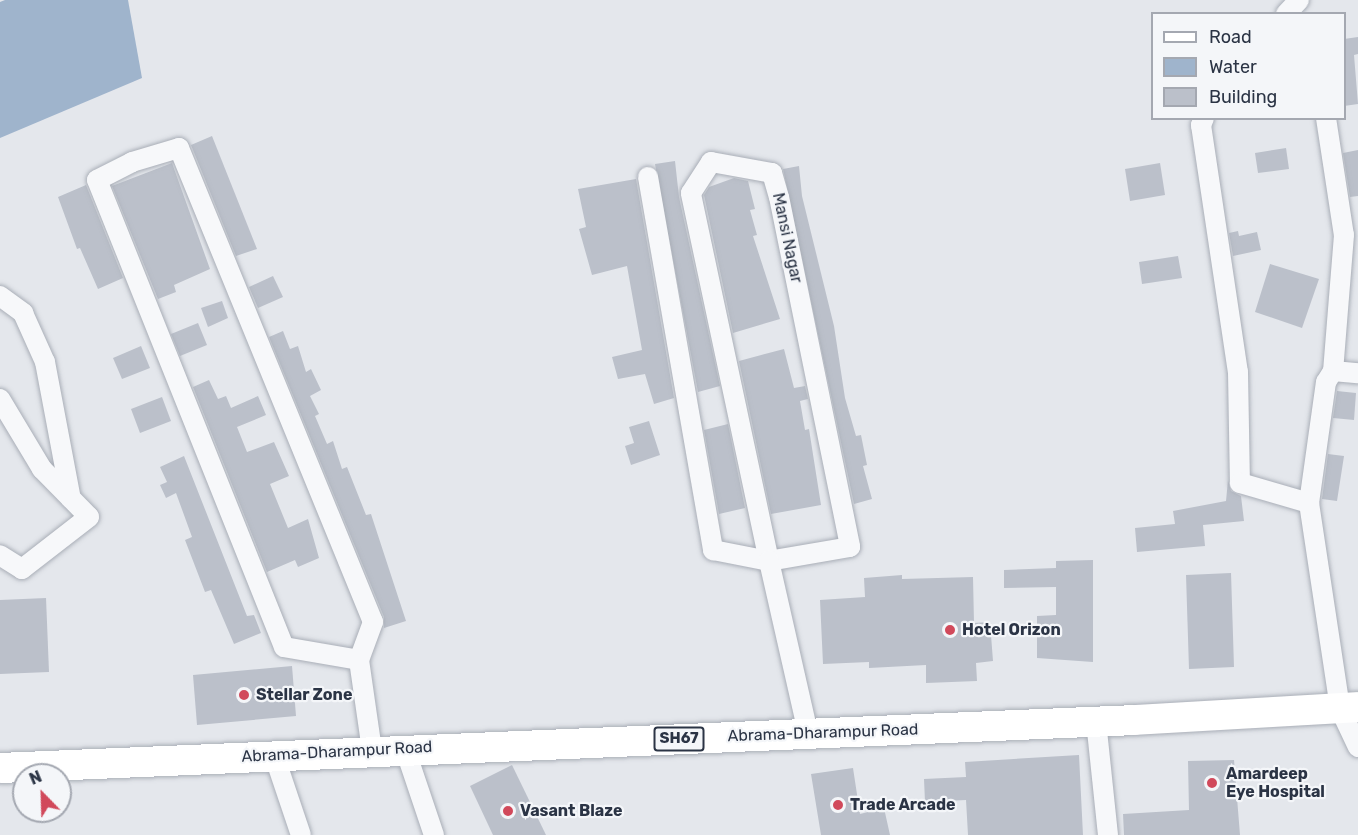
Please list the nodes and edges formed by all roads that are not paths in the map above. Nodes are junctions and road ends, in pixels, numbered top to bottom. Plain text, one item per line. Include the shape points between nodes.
1 (1203, 120) edge
2 (1326, 120) edge
3 (648, 177) dead end
4 (0, 296) edge
5 (1333, 371) junction
6 (1358, 373) edge
7 (0, 399) edge
8 (71, 499) junction
9 (1309, 503) junction
10 (0, 555) edge
11 (769, 561) junction
12 (359, 660) junction
13 (1349, 708) edge
14 (1096, 722) junction
15 (808, 733) junction
16 (1358, 747) edge
17 (405, 749) junction
18 (372, 750) junction
19 (274, 755) junction
20 (0, 768) edge
21 (301, 835) edge
22 (434, 835) edge
23 (1108, 835) edge

1 - 9 street via 1238,372 1240,483
2 - 5 street via 1344,235
3 - 11 street, Mansi Nagar via 713,550
4 - 8 street via 22,314 45,362
5 - 6 street
5 - 9 street via 1326,382
7 - 8 street via 42,469
8 - 10 street via 89,517 22,569
9 - 13 street
11 - 11 street, Mansi Nagar via 850,547 772,173 711,162 691,193
11 - 15 street, Mansi Nagar
12 - 12 street via 284,647 97,180 132,162 179,148 373,622
12 - 18 street
13 - 14 main road, Abrama-Dharampur Road / SH67
13 - 16 street
14 - 15 main road, Abrama-Dharampur Road / SH67
14 - 23 street
15 - 17 main road, Abrama-Dharampur Road / SH67
17 - 18 main road, Abrama-Dharampur Road / SH67
17 - 22 street
18 - 19 main road, Abrama-Dharampur Road / SH67
19 - 20 main road, Abrama-Dharampur Road / SH67
19 - 21 street

